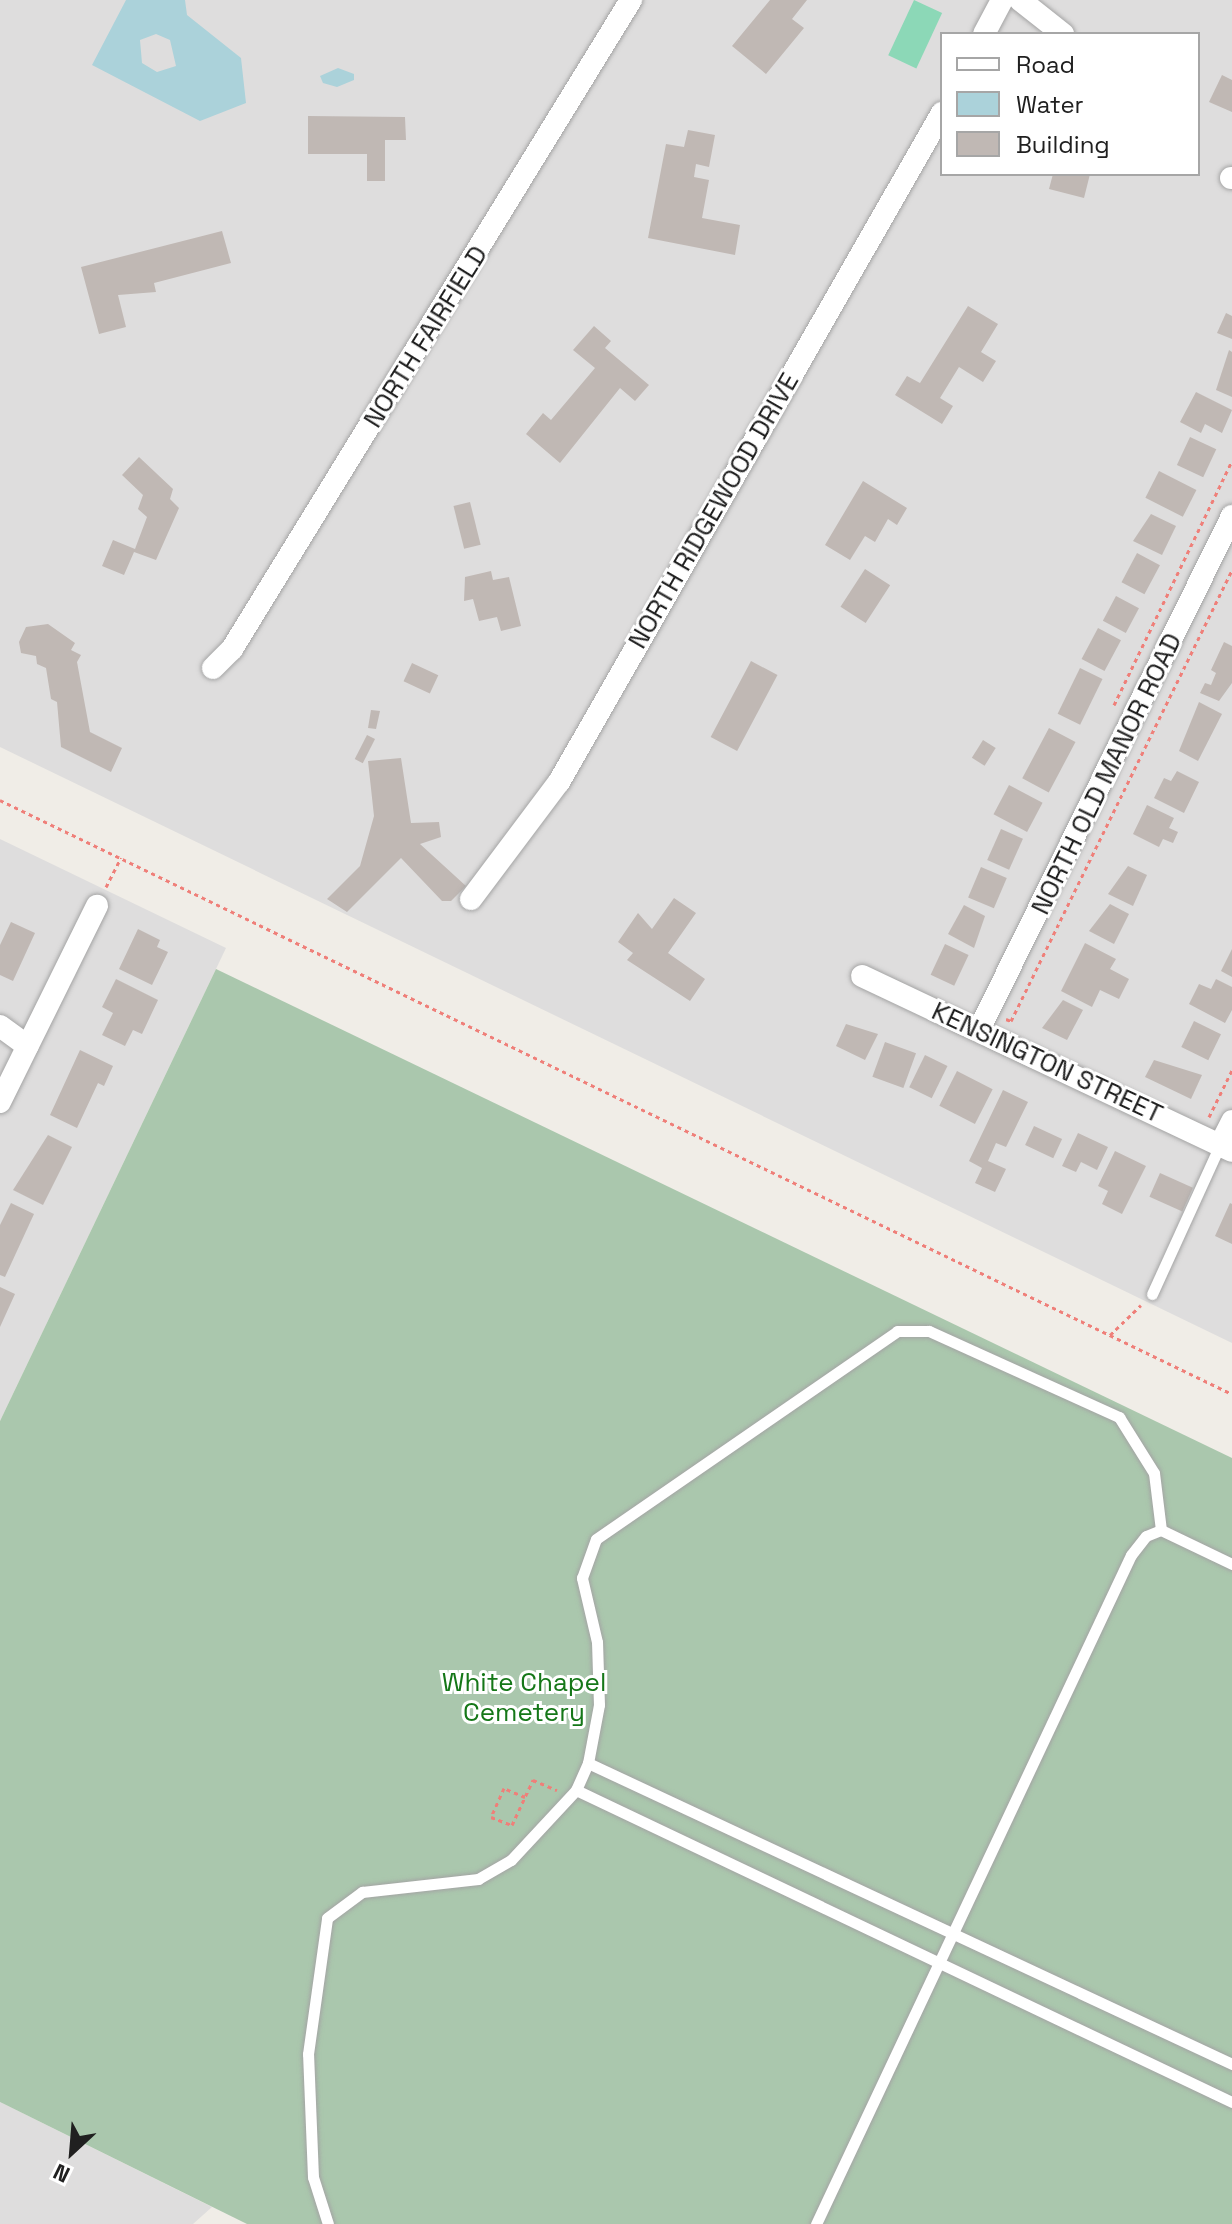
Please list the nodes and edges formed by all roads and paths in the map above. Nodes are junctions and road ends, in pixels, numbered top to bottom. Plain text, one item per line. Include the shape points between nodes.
1 (631, 0) edge
2 (1002, 0) edge
3 (1020, 0) edge
4 (985, 32) edge
5 (1060, 32) edge
6 (940, 116) edge
7 (1232, 516) edge
8 (213, 668) dead end
9 (0, 800) edge
10 (121, 858) junction
11 (471, 899) dead end
12 (97, 906) joint
13 (862, 976) dead end
14 (0, 1026) edge
15 (979, 1030) junction
16 (28, 1046) junction
17 (1232, 1070) edge
18 (0, 1102) edge
19 (1208, 1119) dead end
20 (1232, 1121) edge
21 (1226, 1148) edge
22 (1152, 1294) joint
23 (1110, 1335) junction
24 (1232, 1394) edge
25 (1161, 1530) junction
26 (1232, 1564) edge
27 (588, 1763) junction
28 (574, 1793) junction
29 (525, 1797) junction
30 (954, 1934) junction
31 (941, 1964) junction
32 (1232, 2064) edge
33 (1232, 2102) edge
34 (328, 2224) edge
35 (816, 2224) edge

1 - 8 street, NORTH FAIRFIELD via 232,649
2 - 4 street
3 - 5 street
6 - 11 street, NORTH RIDGEWOOD DRIVE via 559,782
7 - 15 street, NORTH OLD MANOR ROAD
9 - 10 path
10 - 12 path
10 - 23 path
12 - 16 street
13 - 15 street, KENSINGTON STREET
14 - 16 street
15 - 21 street, KENSINGTON STREET
16 - 18 street
17 - 19 path
20 - 21 street
21 - 22 lane
22 - 23 path
23 - 24 path
25 - 26 lane
25 - 27 lane via 1154,1473 1119,1417 929,1331 897,1331 596,1539 582,1578 597,1642 599,1705
25 - 30 lane via 1146,1536 1131,1555
27 - 28 lane
27 - 30 lane
28 - 29 path via 533,1780
28 - 31 lane
28 - 34 lane via 511,1860 478,1879 362,1892 327,1918 308,2054 313,2177
29 - 29 path via 512,1825 491,1817 504,1788
30 - 31 lane
30 - 32 lane
31 - 33 lane
31 - 35 lane

